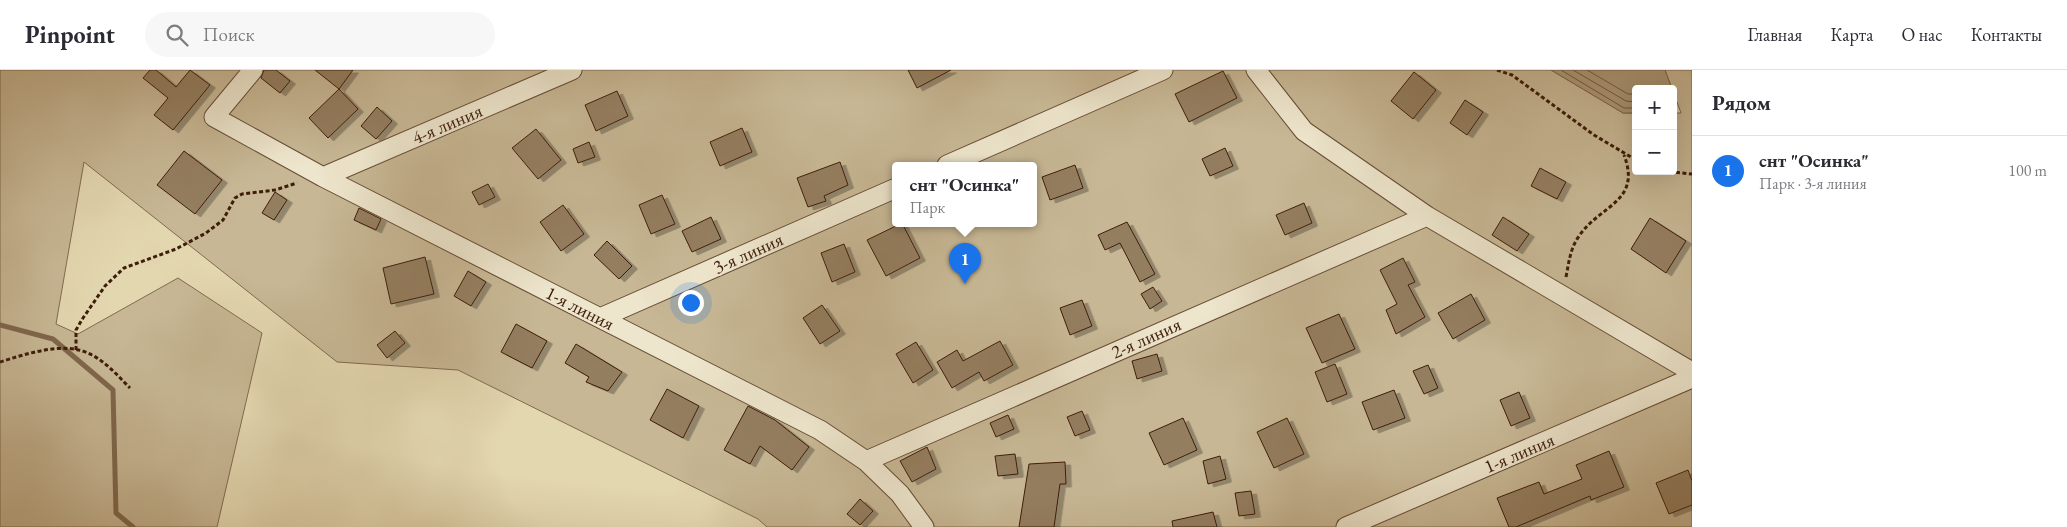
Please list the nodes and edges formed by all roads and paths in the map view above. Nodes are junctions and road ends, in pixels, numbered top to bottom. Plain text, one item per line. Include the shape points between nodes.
1 (253, 70) edge
2 (572, 70) edge
3 (1163, 70) edge
4 (1256, 70) edge
5 (1496, 70) edge
6 (1623, 154) junction
7 (1632, 158) edge
8 (954, 162) edge
9 (1677, 172) edge
10 (318, 174) junction
11 (1692, 174) edge
12 (892, 190) edge
13 (1427, 216) junction
14 (1564, 296) junction
15 (600, 318) junction
16 (76, 350) junction
17 (0, 362) edge
18 (1692, 372) edge
19 (1692, 378) edge
20 (130, 388) dead end
21 (866, 461) junction
22 (924, 527) edge
23 (1346, 527) edge

1 - 10 street, 1-я линия via 214,117
2 - 10 street, 4-я линия
3 - 8 street
4 - 13 street via 1304,131
5 - 6 path via 1512,75
6 - 7 path
6 - 14 path via 1629,170 1626,190 1580,234 1570,250
9 - 11 path
10 - 15 street, 1-я линия
10 - 16 path via 292,185 242,194 235,198 223,220 206,233 176,249 124,268 105,286 79,324
12 - 15 street, 3-я линия
13 - 14 street
13 - 21 street, 2-я линия
14 - 18 street
15 - 21 street, 1-я линия via 820,430
16 - 17 path via 53,350
16 - 20 path via 91,354 104,363
19 - 23 street, 1-я линия
21 - 22 street, 1-я линия via 900,494

